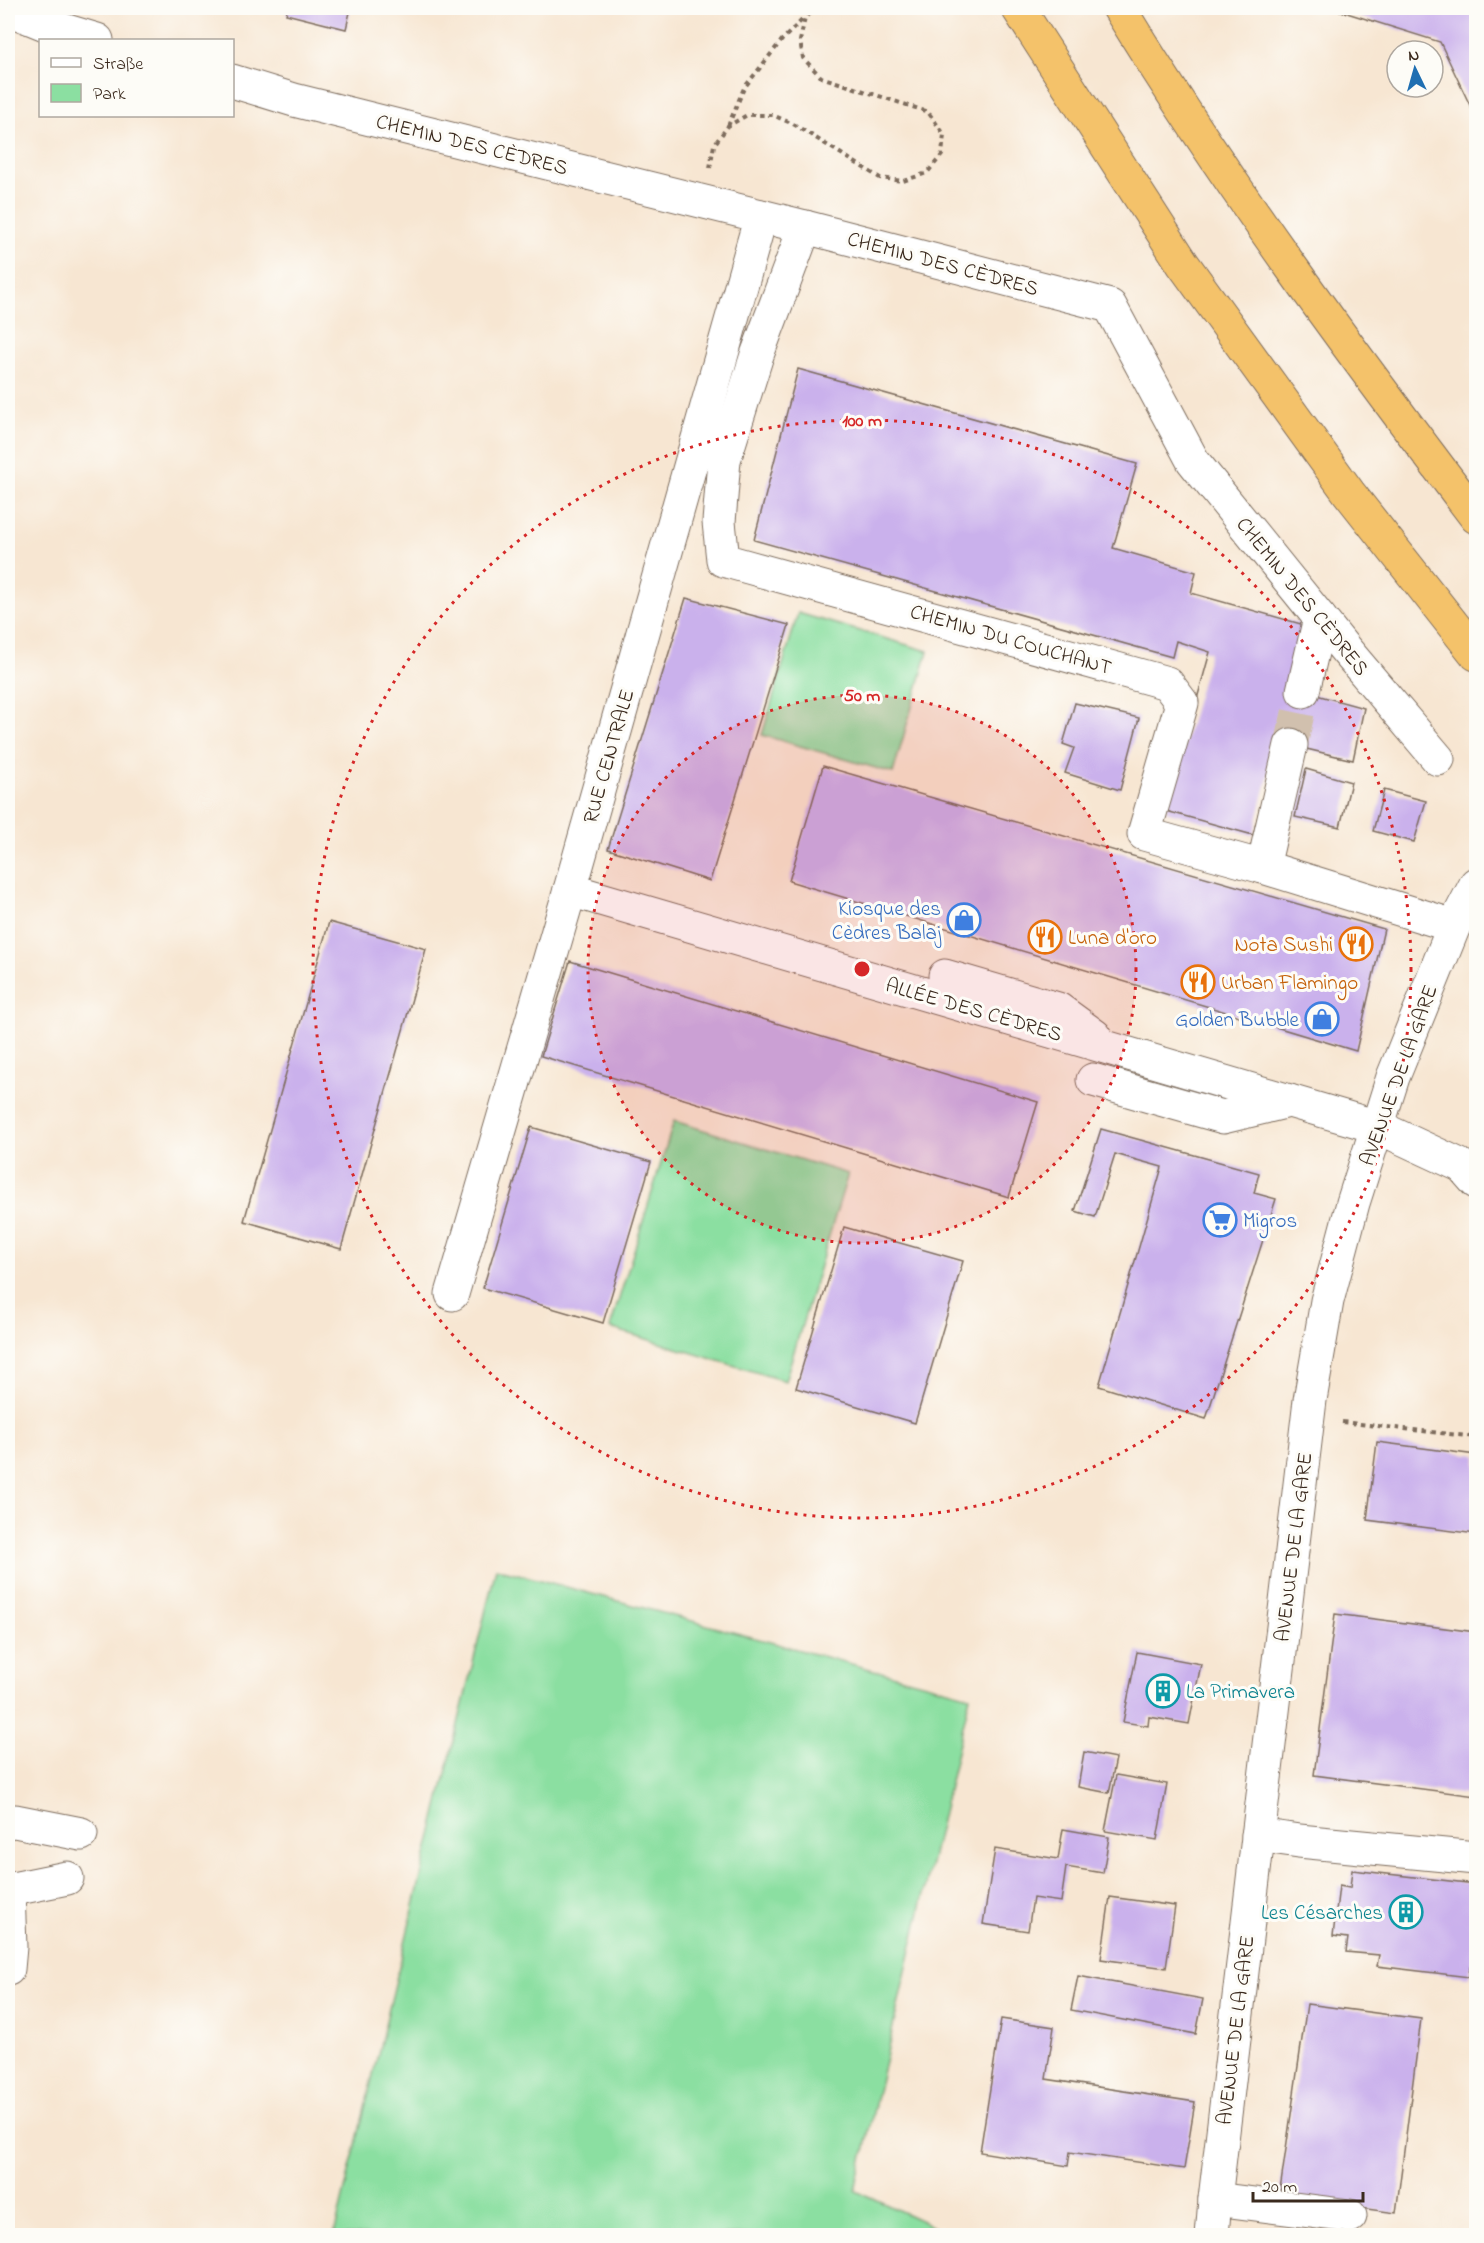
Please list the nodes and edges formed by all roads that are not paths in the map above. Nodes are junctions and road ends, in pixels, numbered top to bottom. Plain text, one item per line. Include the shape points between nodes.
1 (1018, 8) edge
2 (1119, 8) edge
3 (8, 9) edge
4 (94, 39) edge
5 (234, 82) edge
6 (761, 216) junction
7 (805, 227) junction
8 (1476, 517) edge
9 (1320, 618) junction
10 (1476, 654) edge
11 (1304, 691) tunnel mouth
12 (1291, 745) tunnel mouth
13 (1438, 759) dead end
14 (1263, 867) junction
15 (1476, 884) edge
16 (570, 890) junction
17 (1454, 926) junction
18 (945, 976) dead end
19 (1114, 1050) junction
20 (1093, 1080) dead end
21 (1290, 1101) junction
22 (1378, 1127) junction
23 (1476, 1182) edge
24 (452, 1294) dead end
25 (8, 1822) edge
26 (81, 1834) dead end
27 (1258, 1835) junction
28 (1476, 1858) edge
29 (66, 1878) dead end
30 (8, 1890) edge
31 (8, 1968) edge
32 (1215, 2199) junction
33 (1350, 2216) dead end
34 (1212, 2235) edge

1 - 10 highway via 1183,264 1349,493
2 - 8 highway via 1221,166 1317,304
3 - 4 street
5 - 6 street, CHEMIN DES CÈDRES via 304,103
6 - 7 street, CHEMIN DES CÈDRES
6 - 16 street, RUE CENTRALE
7 - 9 street, CHEMIN DES CÈDRES via 1110,306 1193,461
7 - 14 street, CHEMIN DU COUCHANT via 724,460 719,522 723,560 1167,683 1182,703 1144,834
9 - 11 street
9 - 13 street, CHEMIN DES CÈDRES
12 - 14 street
14 - 17 street, CHEMIN DU COUCHANT
15 - 17 street, AVENUE DE LA GARE
16 - 19 street, ALLÉE DES CÈDRES
16 - 24 street, RUE CENTRALE
17 - 22 street, AVENUE DE LA GARE
18 - 19 street via 1058,1009
19 - 21 street, ALLÉE DES CÈDRES
20 - 21 street via 1223,1117
21 - 22 street, ALLÉE DES CÈDRES
22 - 23 street, ALLÉE DES CÈDRES via 1462,1166
22 - 27 street, AVENUE DE LA GARE via 1327,1301 1308,1419
25 - 26 street
27 - 28 street
27 - 32 street, AVENUE DE LA GARE
29 - 30 street
30 - 31 street
32 - 33 street
32 - 34 street, AVENUE DE LA GARE

